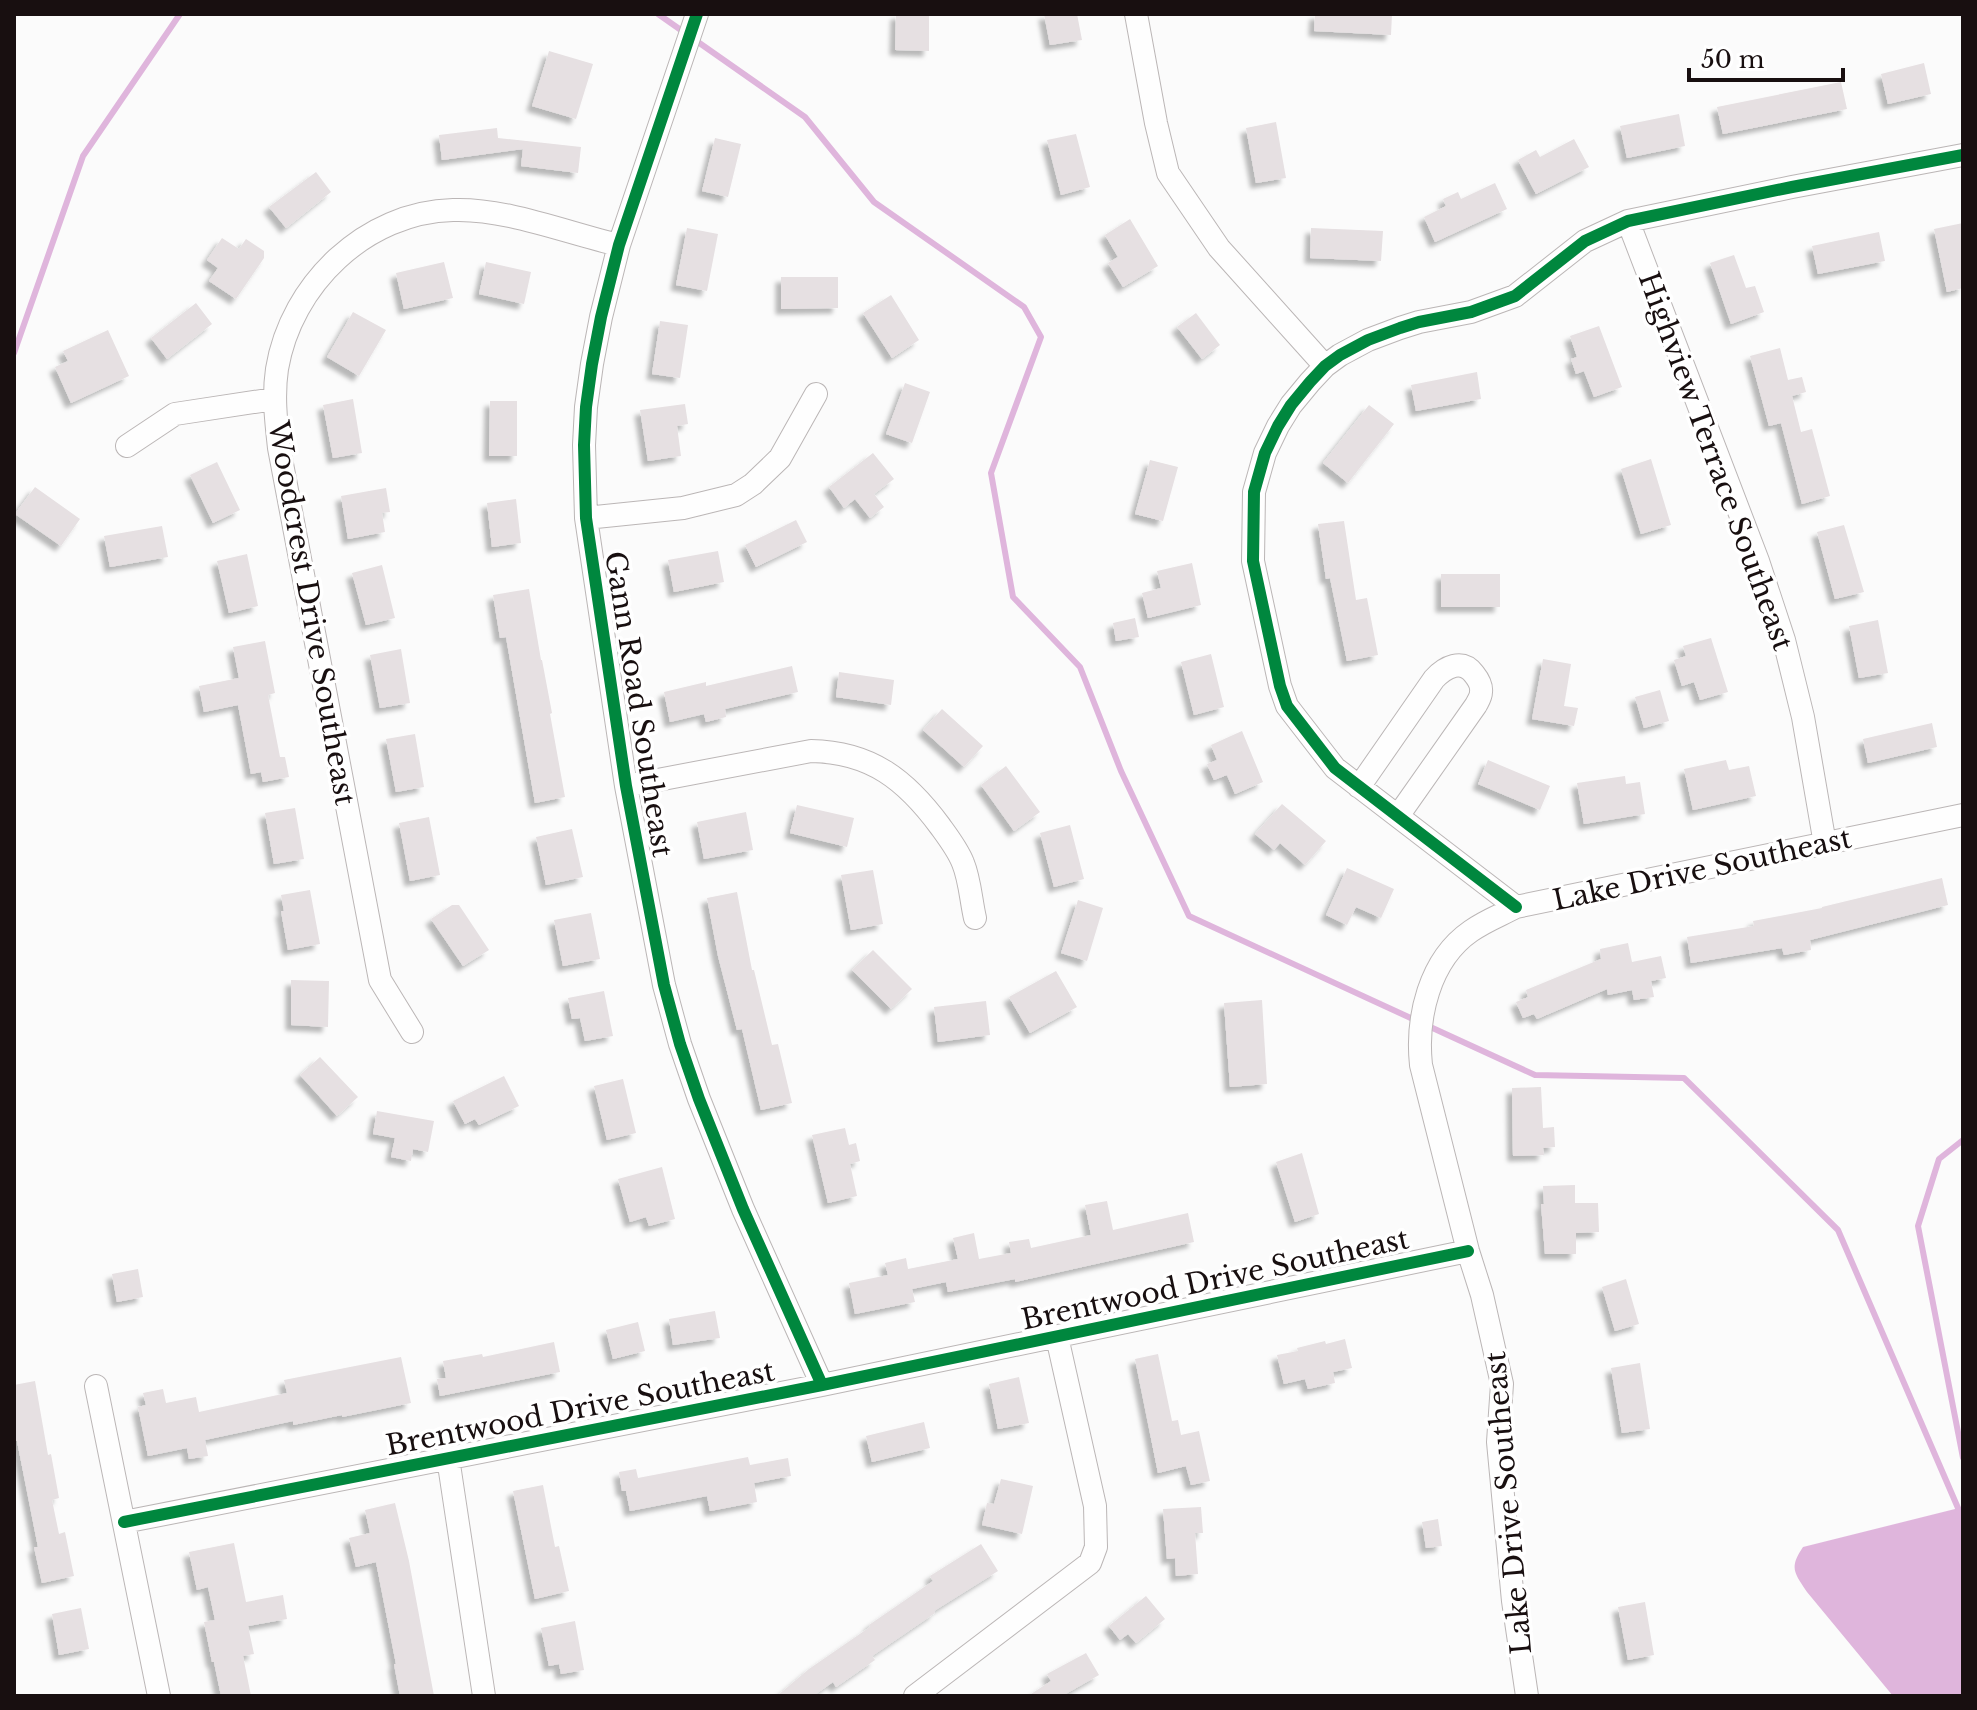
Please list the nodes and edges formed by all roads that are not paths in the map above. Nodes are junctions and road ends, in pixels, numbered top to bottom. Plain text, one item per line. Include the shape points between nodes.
1 (1136, 14) edge
2 (694, 21) edge
3 (1963, 155) edge
4 (1628, 221) junction
5 (619, 245) junction
6 (1325, 366) junction
7 (816, 394) dead end
8 (274, 399) junction
9 (127, 446) dead end
10 (586, 518) junction
11 (626, 786) junction
12 (1359, 787) junction
13 (1963, 815) edge
14 (1398, 816) junction
15 (1825, 844) junction
16 (1516, 907) junction
17 (975, 918) dead end
18 (412, 1032) dead end
19 (1468, 1251) junction
20 (1057, 1337) junction
21 (822, 1385) junction
22 (96, 1386) dead end
23 (448, 1458) junction
24 (124, 1522) junction
25 (159, 1696) edge
26 (484, 1696) edge
27 (915, 1696) edge
28 (1527, 1696) edge

1 - 6 street via 1168,173 1219,248
2 - 5 street, Gann Road Southeast
3 - 4 street
4 - 6 street via 1585,241 1515,296 1400,328
4 - 15 street, Highview Terrace Southeast via 1784,640
5 - 8 street, Woodcrest Drive Southeast via 483,211 429,212 385,227 347,249 313,285 283,344
5 - 10 street, Gann Road Southeast via 586,407
6 - 12 street via 1291,405 1265,453 1254,492 1253,561 1287,706 1335,768
7 - 10 street via 780,458 736,495 683,508
8 - 9 street via 175,414
8 - 18 street, Woodcrest Drive Southeast via 380,980
10 - 11 street, Gann Road Southeast
11 - 17 street via 811,751 855,757 905,785 949,838 963,863
11 - 21 street, Gann Road Southeast via 680,1044 743,1209
12 - 14 street
12 - 14 street via 1434,679 1456,665 1470,668 1481,692 1476,705
13 - 15 street, Lake Drive Southeast
14 - 16 street
15 - 16 street, Lake Drive Southeast
16 - 19 street, Lake Drive Southeast via 1454,946 1441,963 1422,1015 1421,1065
19 - 20 street, Brentwood Drive Southeast
19 - 28 street, Lake Drive Southeast via 1502,1384 1498,1442
20 - 21 street, Brentwood Drive Southeast
20 - 27 street via 1095,1506 1096,1547 1090,1563
21 - 23 street, Brentwood Drive Southeast
22 - 24 street
23 - 24 street, Brentwood Drive Southeast
23 - 26 street
24 - 25 street

